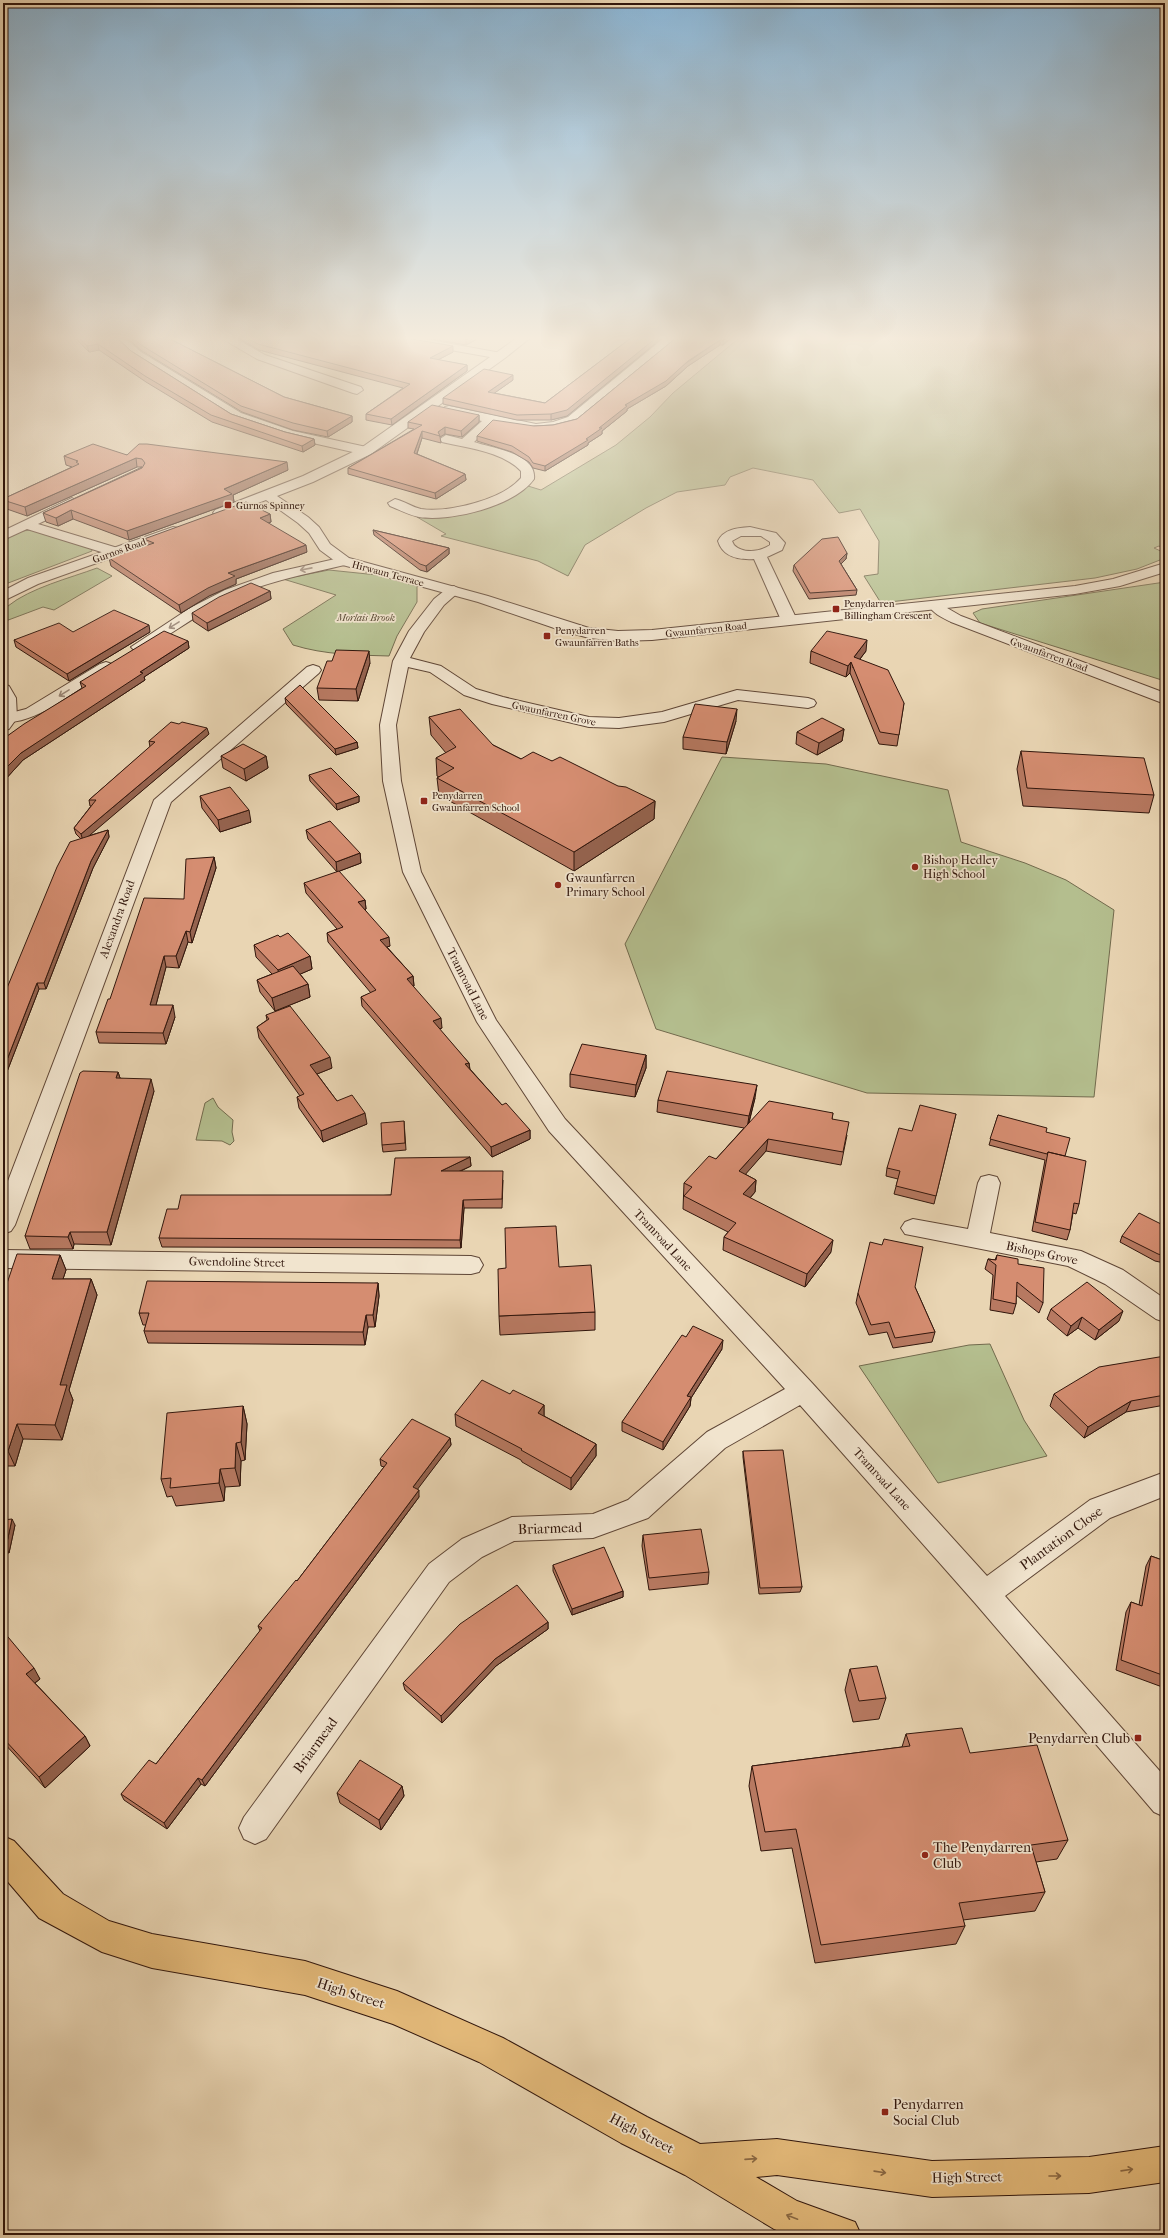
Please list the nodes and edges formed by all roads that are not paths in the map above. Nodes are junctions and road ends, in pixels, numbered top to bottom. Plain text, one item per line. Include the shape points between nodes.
1 (330, 442) edge
2 (377, 442) edge
3 (465, 443) edge
4 (366, 450) junction
5 (88, 495) edge
6 (269, 496) junction
7 (395, 503) dead end
8 (211, 517) edge
9 (27, 525) junction
10 (189, 525) edge
11 (3, 536) edge
12 (116, 552) junction
13 (759, 555) dead end
14 (344, 561) junction
15 (1165, 567) edge
16 (454, 590) junction
17 (3, 597) edge
18 (483, 599) joint
19 (935, 606) junction
20 (789, 620) junction
21 (401, 662) junction
22 (314, 670) dead end
23 (3, 689) edge
24 (1165, 699) edge
25 (808, 703) dead end
26 (6, 722) edge
27 (989, 1183) dead end
28 (3, 1225) edge
29 (914, 1228) dead end
30 (977, 1240) junction
31 (3, 1259) edge
32 (471, 1265) dead end
33 (1165, 1312) edge
34 (803, 1391) junction
35 (1165, 1484) edge
36 (985, 1594) junction
37 (1165, 1801) edge
38 (255, 1828) dead end
39 (3, 1852) edge
40 (698, 2162) junction
41 (1165, 2164) edge
42 (842, 2235) edge

1 - 4 street
2 - 4 street
3 - 7 street via 523,464 527,470 527,479 518,489 503,497 440,514 420,513
4 - 6 street
5 - 9 street
6 - 8 street
6 - 14 street, Hirwaun Terrace via 303,520 314,530 325,547
9 - 11 street
9 - 12 street
10 - 12 street, Gurnos Road
12 - 17 street, Gurnos Road via 33,581
13 - 20 street
14 - 16 street, Hirwaun Terrace
14 -> 26 street via 294,571 216,600 31,713
15 - 19 street, Gwaunfarren Road via 1115,583 1075,590
16 - 18 street, Hirwaun Terrace
16 - 21 street, Tramroad Lane via 439,602 416,631
18 - 20 street, Gwaunfarren Road via 565,627 618,636 652,635
19 - 20 street, Gwaunfarren Road
19 - 24 street, Gwaunfarren Road via 956,619
21 - 25 street, Gwaunfarren Grove via 435,669 470,692 498,701 589,722 619,724 664,717 737,694
21 - 34 street, Tramroad Lane via 388,725 392,781 412,872 486,1022 557,1125
22 - 28 street, Alexandra Road via 163,800
23 - 26 street via 8,698
27 - 30 street
29 - 30 street, Bishops Grove
30 - 33 street, Bishops Grove via 1073,1258 1114,1277
31 - 32 street, Gwendoline Street
34 - 36 street, Tramroad Lane
34 - 38 street, Briarmead via 716,1440 638,1509 593,1526 512,1529 472,1548 439,1573
35 - 36 street, Plantation Close via 1100,1508
36 - 37 street, Tramroad Lane
39 - 40 main road, High Street via 51,1906 102,1935 152,1951 306,1978 397,2008 491,2050 634,2130
40 -> 41 main road, High Street via 777,2157 932,2179 1089,2176
42 -> 40 main road, High Street via 787,2216

